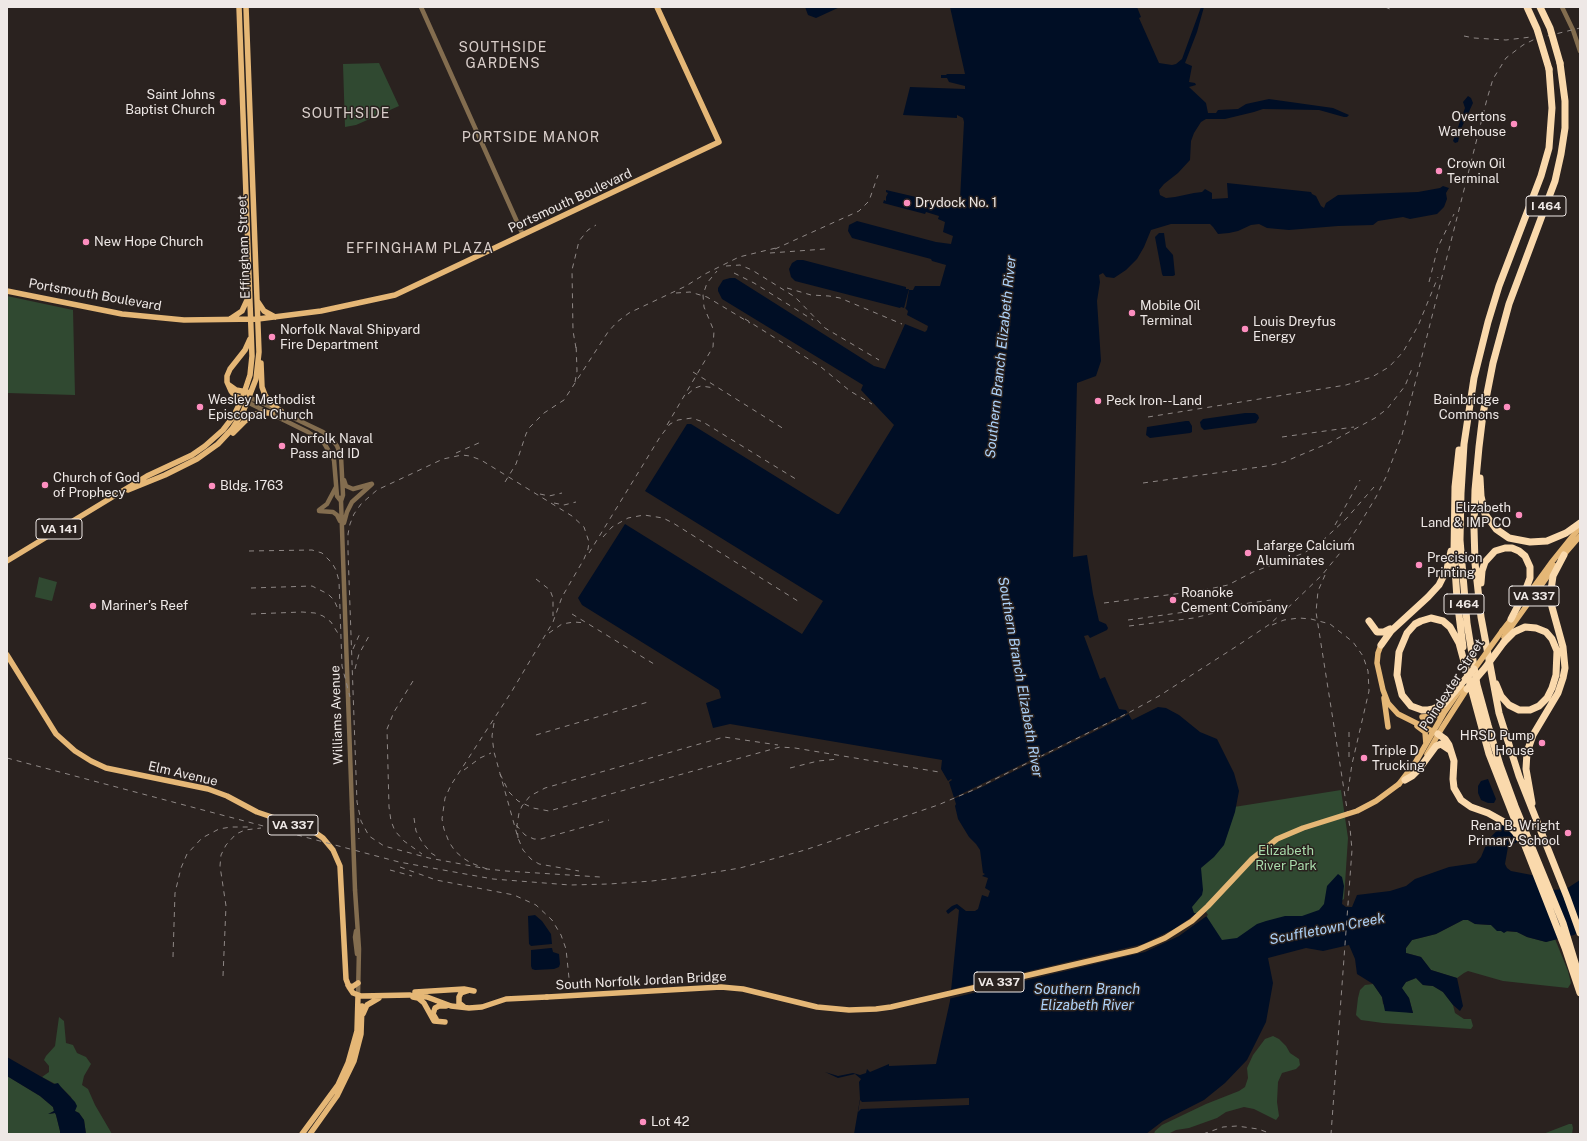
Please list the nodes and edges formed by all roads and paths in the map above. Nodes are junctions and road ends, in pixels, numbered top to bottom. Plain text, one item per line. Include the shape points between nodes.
1 (239, 7) edge
2 (246, 7) edge
3 (421, 7) edge
4 (657, 7) edge
5 (1527, 7) edge
6 (1540, 7) edge
7 (1564, 8) edge
8 (1580, 51) edge
9 (523, 235) junction
10 (7, 291) edge
11 (250, 293) junction
12 (257, 298) junction
13 (275, 317) junction
14 (258, 319) junction
15 (224, 320) junction
16 (251, 320) junction
17 (251, 329) junction
18 (260, 352) junction
19 (228, 384) junction
20 (253, 388) junction
21 (245, 392) junction
22 (1471, 397) junction
23 (246, 400) junction
24 (281, 411) junction
25 (272, 413) junction
26 (1479, 447) junction
27 (210, 450) junction
28 (343, 475) junction
29 (336, 484) junction
30 (111, 497) junction
31 (341, 501) junction
32 (1454, 515) junction
33 (1580, 523) edge
34 (1580, 527) edge
35 (342, 533) junction
36 (1580, 536) edge
37 (1580, 540) edge
38 (1564, 555) junction
39 (7, 561) edge
40 (1416, 608) junction
41 (1481, 617) junction
42 (1511, 619) junction
43 (1369, 621) dead end
44 (1504, 640) junction
45 (1381, 645) joint
46 (1485, 646) junction
47 (7, 655) edge
48 (1474, 669) junction
49 (1467, 688) junction
50 (1384, 694) junction
51 (1455, 694) junction
52 (1404, 717) junction
53 (1422, 717) dead end
54 (1388, 727) dead end
55 (1436, 733) junction
56 (1426, 746) junction
57 (1450, 750) junction
58 (1402, 782) junction
59 (1513, 807) junction
60 (1536, 820) junction
61 (1530, 850) junction
62 (1580, 933) edge
63 (1568, 948) junction
64 (1580, 978) edge
65 (358, 981) junction
66 (348, 985) junction
67 (1580, 993) edge
68 (412, 995) junction
69 (360, 996) junction
70 (386, 996) junction
71 (394, 996) junction
72 (432, 999) junction
73 (452, 1006) junction
74 (468, 1008) junction
75 (429, 1011) junction
76 (362, 1020) junction
77 (349, 1067) junction
78 (302, 1134) edge
79 (310, 1134) edge

1 - 11 main road, Effingham Street / VA 141
2 - 12 main road, Effingham Street / VA 141
3 - 9 street
4 - 9 main road, Portsmouth Boulevard via 719,142
5 - 22 highway, I 464, bridge via 1537,29 1549,69 1552,121 1545,161 1494,302 1477,363
6 - 26 highway, I 464, bridge via 1550,28 1560,63 1565,101 1563,141 1559,168 1504,322 1487,391
7 - 8 street
9 - 13 main road, Portsmouth Boulevard via 395,295 321,311
10 - 15 main road, Portsmouth Boulevard via 137,316 174,320
11 - 15 main road via 242,311 235,317
11 - 16 main road, Effingham Street / VA 141
12 - 13 main road via 264,311
12 - 14 main road, Effingham Street / VA 141
13 - 14 main road, Portsmouth Boulevard
14 - 16 main road, Portsmouth Boulevard
14 - 18 main road, Effingham Street / VA 141
15 - 16 main road, Portsmouth Boulevard
16 - 17 main road, Effingham Street / VA 141
17 - 19 main road via 247,347 228,373
17 - 21 main road, Effingham Street / VA 141 via 251,368
18 - 20 main road, Effingham Street / VA 141
18 - 24 main road via 264,395
19 - 21 main road
19 - 23 main road via 233,394
20 - 21 main road
20 - 23 main road, Effingham Street / VA 141
21 - 23 main road, Effingham Street / VA 141
22 - 32 highway via 1463,425 1456,468
22 - 59 highway, I 464 via 1464,444 1461,493 1463,595 1477,685
23 - 24 street, Williams Avenue via 255,400
23 - 25 street, Williams Avenue
23 - 27 main road, Effingham Street / VA 141 via 232,429
23 - 30 main road, Effingham Street / VA 141 via 217,436 192,455 147,476
24 - 28 street, Williams Avenue via 331,438 340,452
25 - 27 main road via 250,417
25 - 29 street, Williams Avenue via 313,434 324,443 334,460
26 - 33 highway via 1483,507 1489,520 1500,532 1521,541 1540,542 1556,538
26 - 41 highway, I 464 via 1474,528
27 - 30 main road, Effingham Street / VA 141 via 165,475
28 - 31 street, Williams Avenue
28 - 35 street via 345,485 351,488 357,489 372,484 351,505
29 - 31 street, Williams Avenue via 337,496
29 - 35 street via 330,500 318,511 331,511 336,514
30 - 39 main road, VA 141
31 - 35 street, Williams Avenue
32 - 40 highway via 1452,552 1448,569 1434,591
32 - 49 highway via 1457,599
34 - 42 main road, Poindexter Street / VA 337
35 - 65 street, Williams Avenue, bridge via 359,949
36 - 38 main road, Poindexter Street / VA 337
37 - 38 main road
38 - 44 main road, Poindexter Street / VA 337
38 - 60 highway via 1554,576 1550,597 1563,647 1563,678 1558,693 1531,741 1526,760 1526,774
40 - 43 highway via 1384,632 1375,630
40 - 45 highway via 1390,631
41 - 42 highway via 1481,575 1484,565 1495,551 1510,548 1525,556 1530,573 1524,594
41 - 46 highway, I 464
42 - 48 main road, Poindexter Street / VA 337, bridge
44 - 46 highway via 1518,629 1532,627 1546,632 1554,642 1558,661 1555,682 1547,698 1535,708 1520,710 1506,702 1498,689
44 - 49 highway, bridge via 1485,668
45 - 50 main road via 1378,668
46 - 60 highway, I 464 via 1506,739
47 - 66 main road, Elm Avenue / VA 337 via 56,734 91,761 106,768 208,789 257,812 313,831 323,838 333,850 340,866
48 - 49 main road, Poindexter Street / VA 337, bridge
48 - 51 highway, bridge
49 - 51 main road, Poindexter Street / VA 337, bridge
49 - 51 highway via 1459,643 1450,627 1443,621 1429,618 1415,624 1407,633 1399,652 1397,675 1402,695 1411,706 1433,710
49 - 55 main road, Poindexter Street / VA 337
49 - 59 highway via 1489,754
50 - 52 main road via 1391,707
50 - 54 main road
51 - 53 main road via 1438,715
51 - 55 main road, Poindexter Street / VA 337
52 - 55 main road
52 - 56 main road via 1425,732
55 - 56 main road, Poindexter Street / VA 337
55 - 57 highway via 1445,739
55 - 58 main road, Poindexter Street / VA 337 via 1423,761
56 - 58 main road, Poindexter Street / VA 337
57 - 58 highway via 1441,744 1436,746 1419,769
57 - 61 highway via 1454,761 1454,788 1461,800 1476,810 1499,819 1515,832
58 - 74 main road, South Norfolk Jordan Bridge / VA 337, bridge via 1357,811 1277,839 1252,859 1192,921 1166,938 1137,950 876,1009 817,1007 743,989 721,987 506,999 482,1007
59 - 61 highway, I 464
60 - 62 highway, I 464
61 - 63 highway, I 464 via 1563,923
63 - 64 highway, I 464
63 - 67 highway
65 - 66 main road via 352,987
65 - 69 street, Williams Avenue
66 - 69 main road via 351,991
68 - 71 main road
68 - 71 main road
68 - 72 main road, VA 337
68 - 74 main road via 464,989 474,991 459,996 459,1003
68 - 75 main road via 421,999
69 - 70 main road
69 - 76 main road
69 - 77 main road via 357,1031
70 - 71 main road
70 - 76 main road via 369,1003
72 - 73 main road, VA 337
72 - 75 main road
73 - 74 main road, VA 337
73 - 75 main road via 439,1006 434,1010 434,1018 445,1022 434,1022
76 - 77 main road via 360,1040
77 - 78 main road
77 - 79 main road via 337,1096

